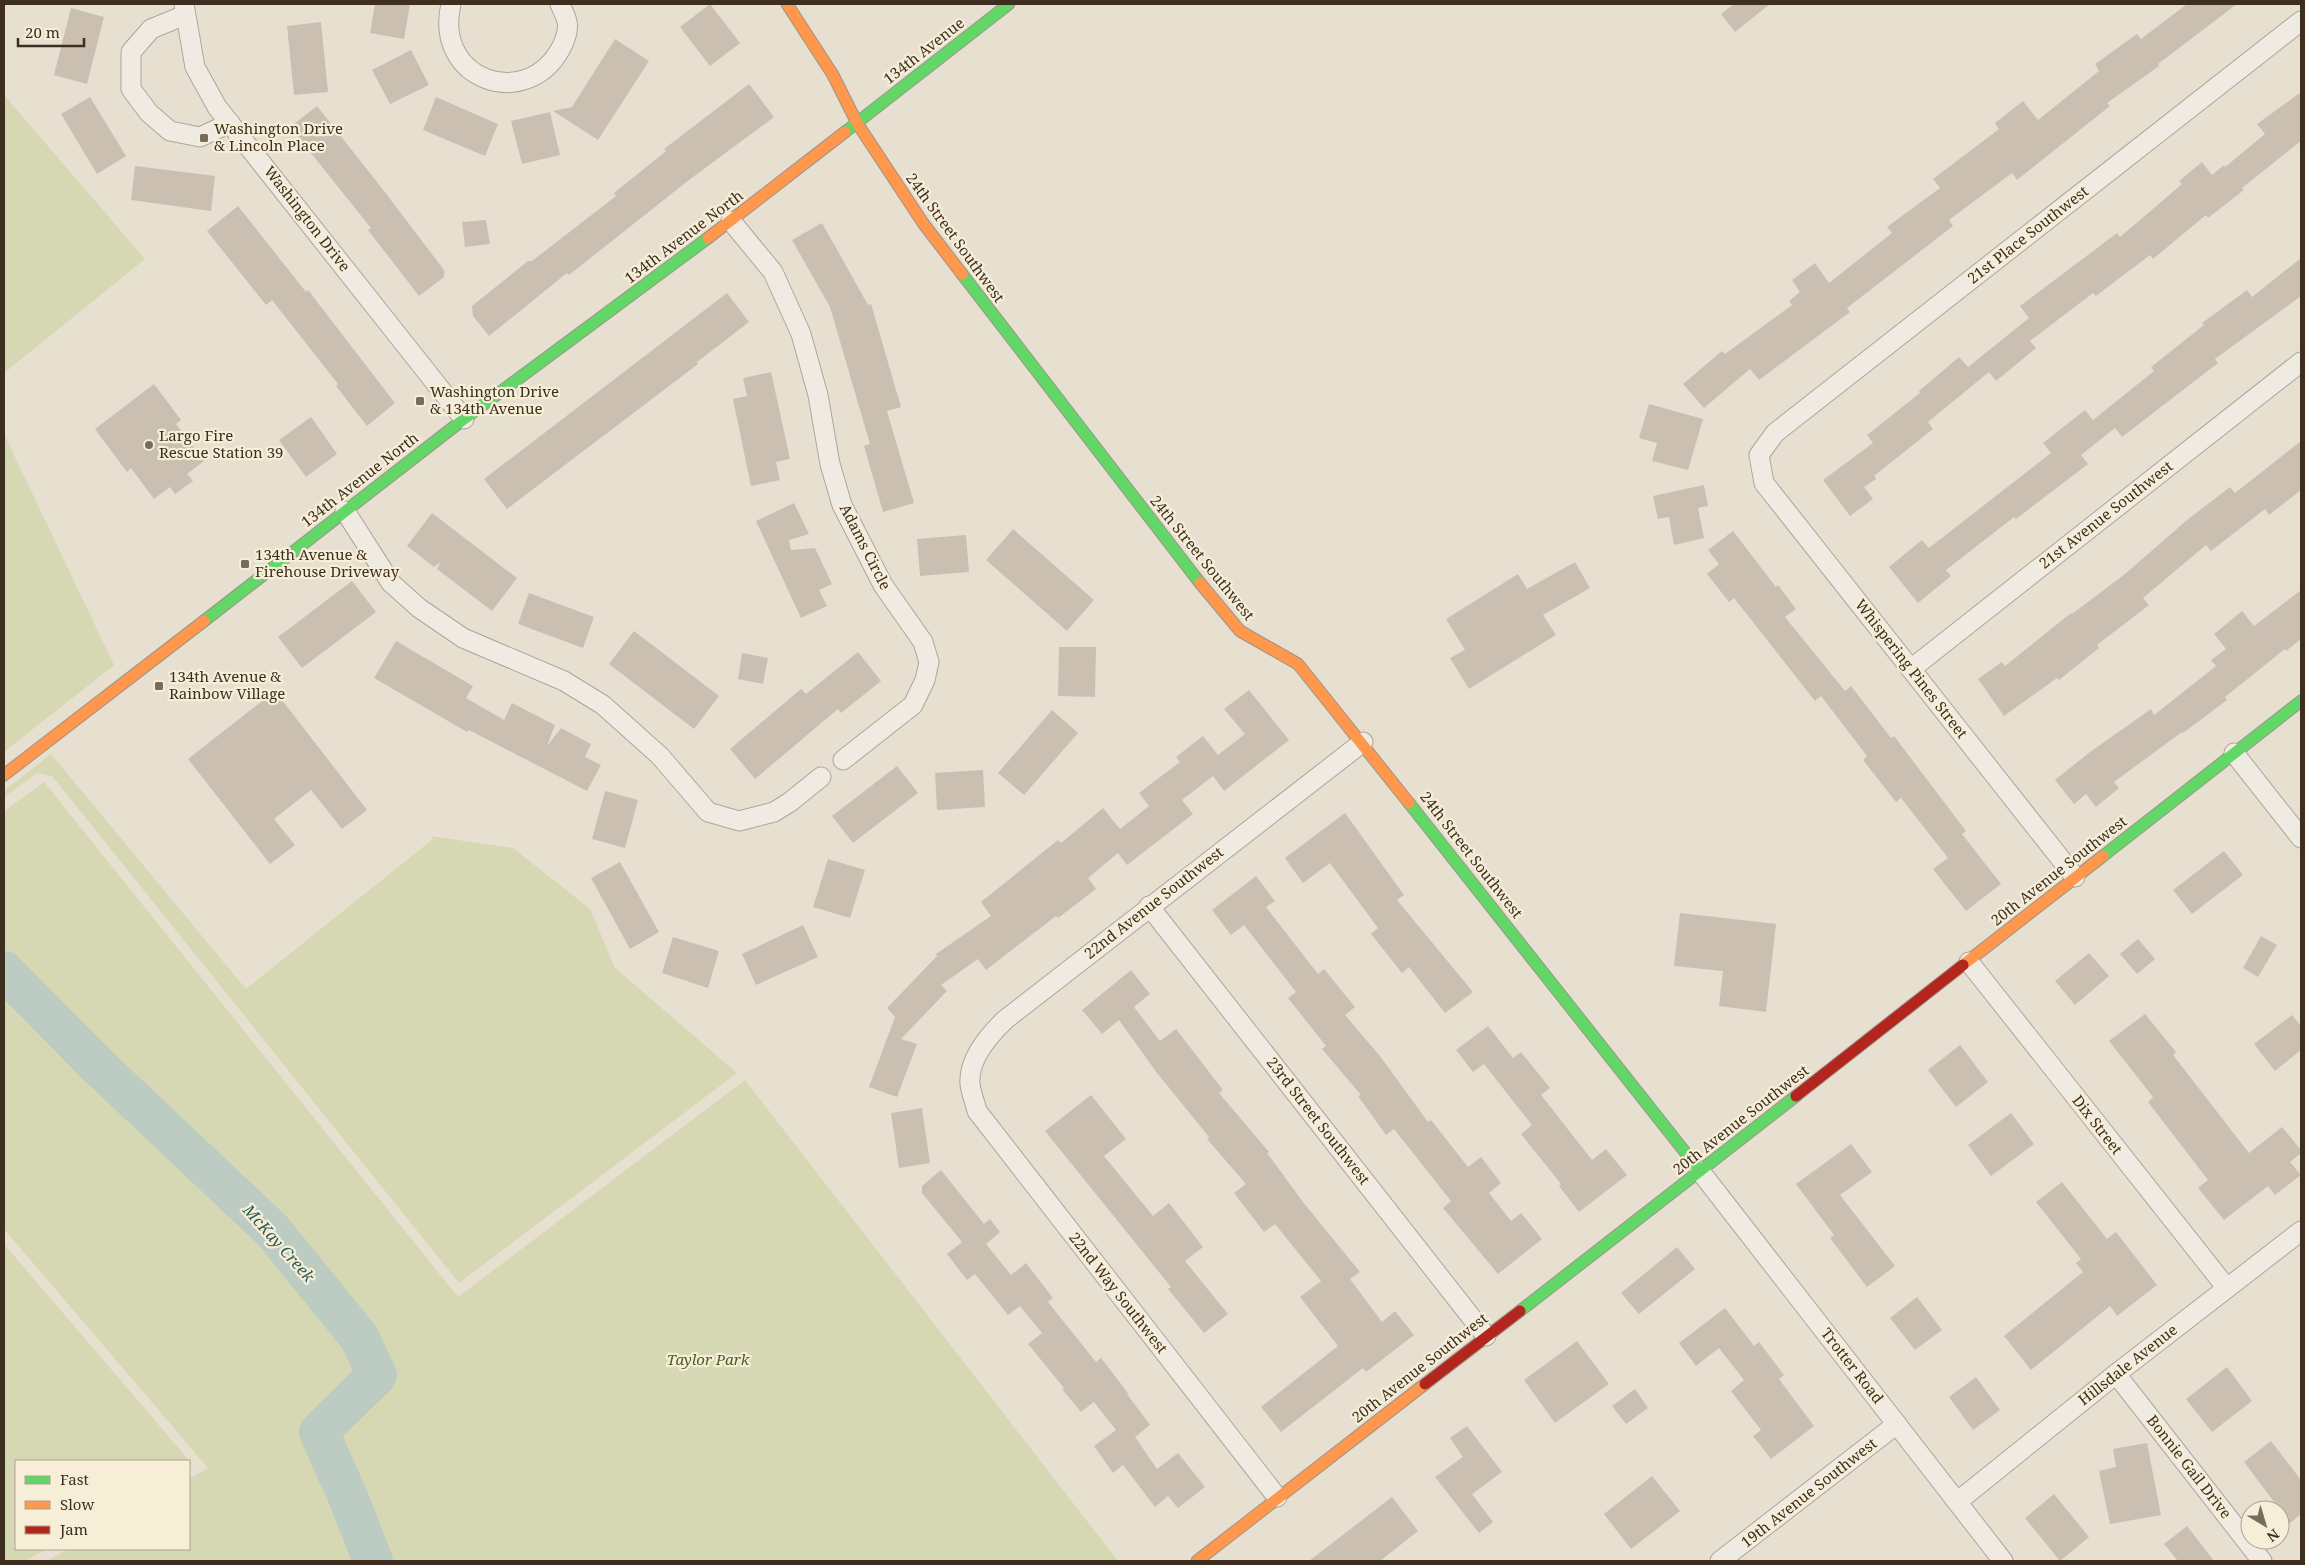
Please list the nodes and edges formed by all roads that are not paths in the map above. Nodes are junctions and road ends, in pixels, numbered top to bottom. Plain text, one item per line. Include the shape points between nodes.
1 (451, 4) edge
2 (560, 4) edge
3 (787, 4) edge
4 (1009, 4) edge
5 (184, 9) edge
6 (2301, 21) edge
7 (230, 123) junction
8 (857, 123) junction
9 (731, 221) junction
10 (2301, 362) edge
11 (464, 419) junction
12 (1759, 455) joint
13 (345, 511) junction
14 (1911, 669) junction
15 (2301, 701) edge
16 (1363, 742) junction
17 (2234, 753) junction
18 (843, 760) dead end
19 (4, 775) edge
20 (821, 777) dead end
21 (2301, 838) edge
22 (2075, 877) junction
23 (1150, 906) junction
24 (1968, 962) junction
25 (970, 1083) joint
26 (1700, 1171) junction
27 (2300, 1234) edge
28 (2226, 1287) junction
29 (1486, 1336) junction
30 (2116, 1374) junction
31 (1897, 1424) junction
32 (1277, 1498) junction
33 (1957, 1502) junction
34 (1197, 1561) edge
35 (1720, 1561) edge
36 (2003, 1561) edge
37 (2262, 1561) edge

1 - 2 street via 447,20 456,55 481,77 516,82 540,73 556,58 565,42 568,22
3 - 8 street, 24th Street Southwest via 833,75
4 - 8 street, 134th Avenue
5 - 7 street, Washington Drive via 195,67 217,107
5 - 7 street via 151,29 130,52 131,89 149,113 170,131 200,137
6 - 12 street, 21st Place Southwest via 1775,433
7 - 11 street, Washington Drive
8 - 9 street, 134th Avenue North
8 - 16 street, 24th Street Southwest via 923,223 1220,609 1240,631 1298,664
9 - 11 street, 134th Avenue North
9 - 18 street, Adams Circle via 773,272 801,334 842,505 882,584 923,642 929,662 926,680 913,705
10 - 14 street, 21st Avenue Southwest
11 - 13 street, 134th Avenue North
12 - 14 street, Whispering Pines Street via 1764,483
13 - 19 street, 134th Avenue North
13 - 20 street via 391,583 419,608 463,638 564,681 603,705 660,756 708,812 739,821 774,812
14 - 22 street, Whispering Pines Street
15 - 17 street, 20th Avenue Southwest
16 - 23 street, 22nd Avenue Southwest
16 - 26 street, 24th Street Southwest
17 - 21 street
17 - 22 street, 20th Avenue Southwest
22 - 24 street, 20th Avenue Southwest
23 - 25 street, 22nd Avenue Southwest via 990,1034 976,1057
23 - 29 street, 23rd Street Southwest
24 - 26 street, 20th Avenue Southwest
24 - 28 street, Dix Street
25 - 32 street, 22nd Way Southwest via 977,1111
26 - 29 street, 20th Avenue Southwest
26 - 31 street, Trotter Road
27 - 28 street, Hillsdale Avenue
28 - 30 street, Hillsdale Avenue
29 - 32 street, 20th Avenue Southwest
30 - 33 street, Hillsdale Avenue
30 - 37 street, Bonnie Gail Drive
31 - 33 street, Trotter Road
31 - 35 street, 19th Avenue Southwest
32 - 34 street, 20th Avenue Southwest
33 - 36 street, Trotter Road

